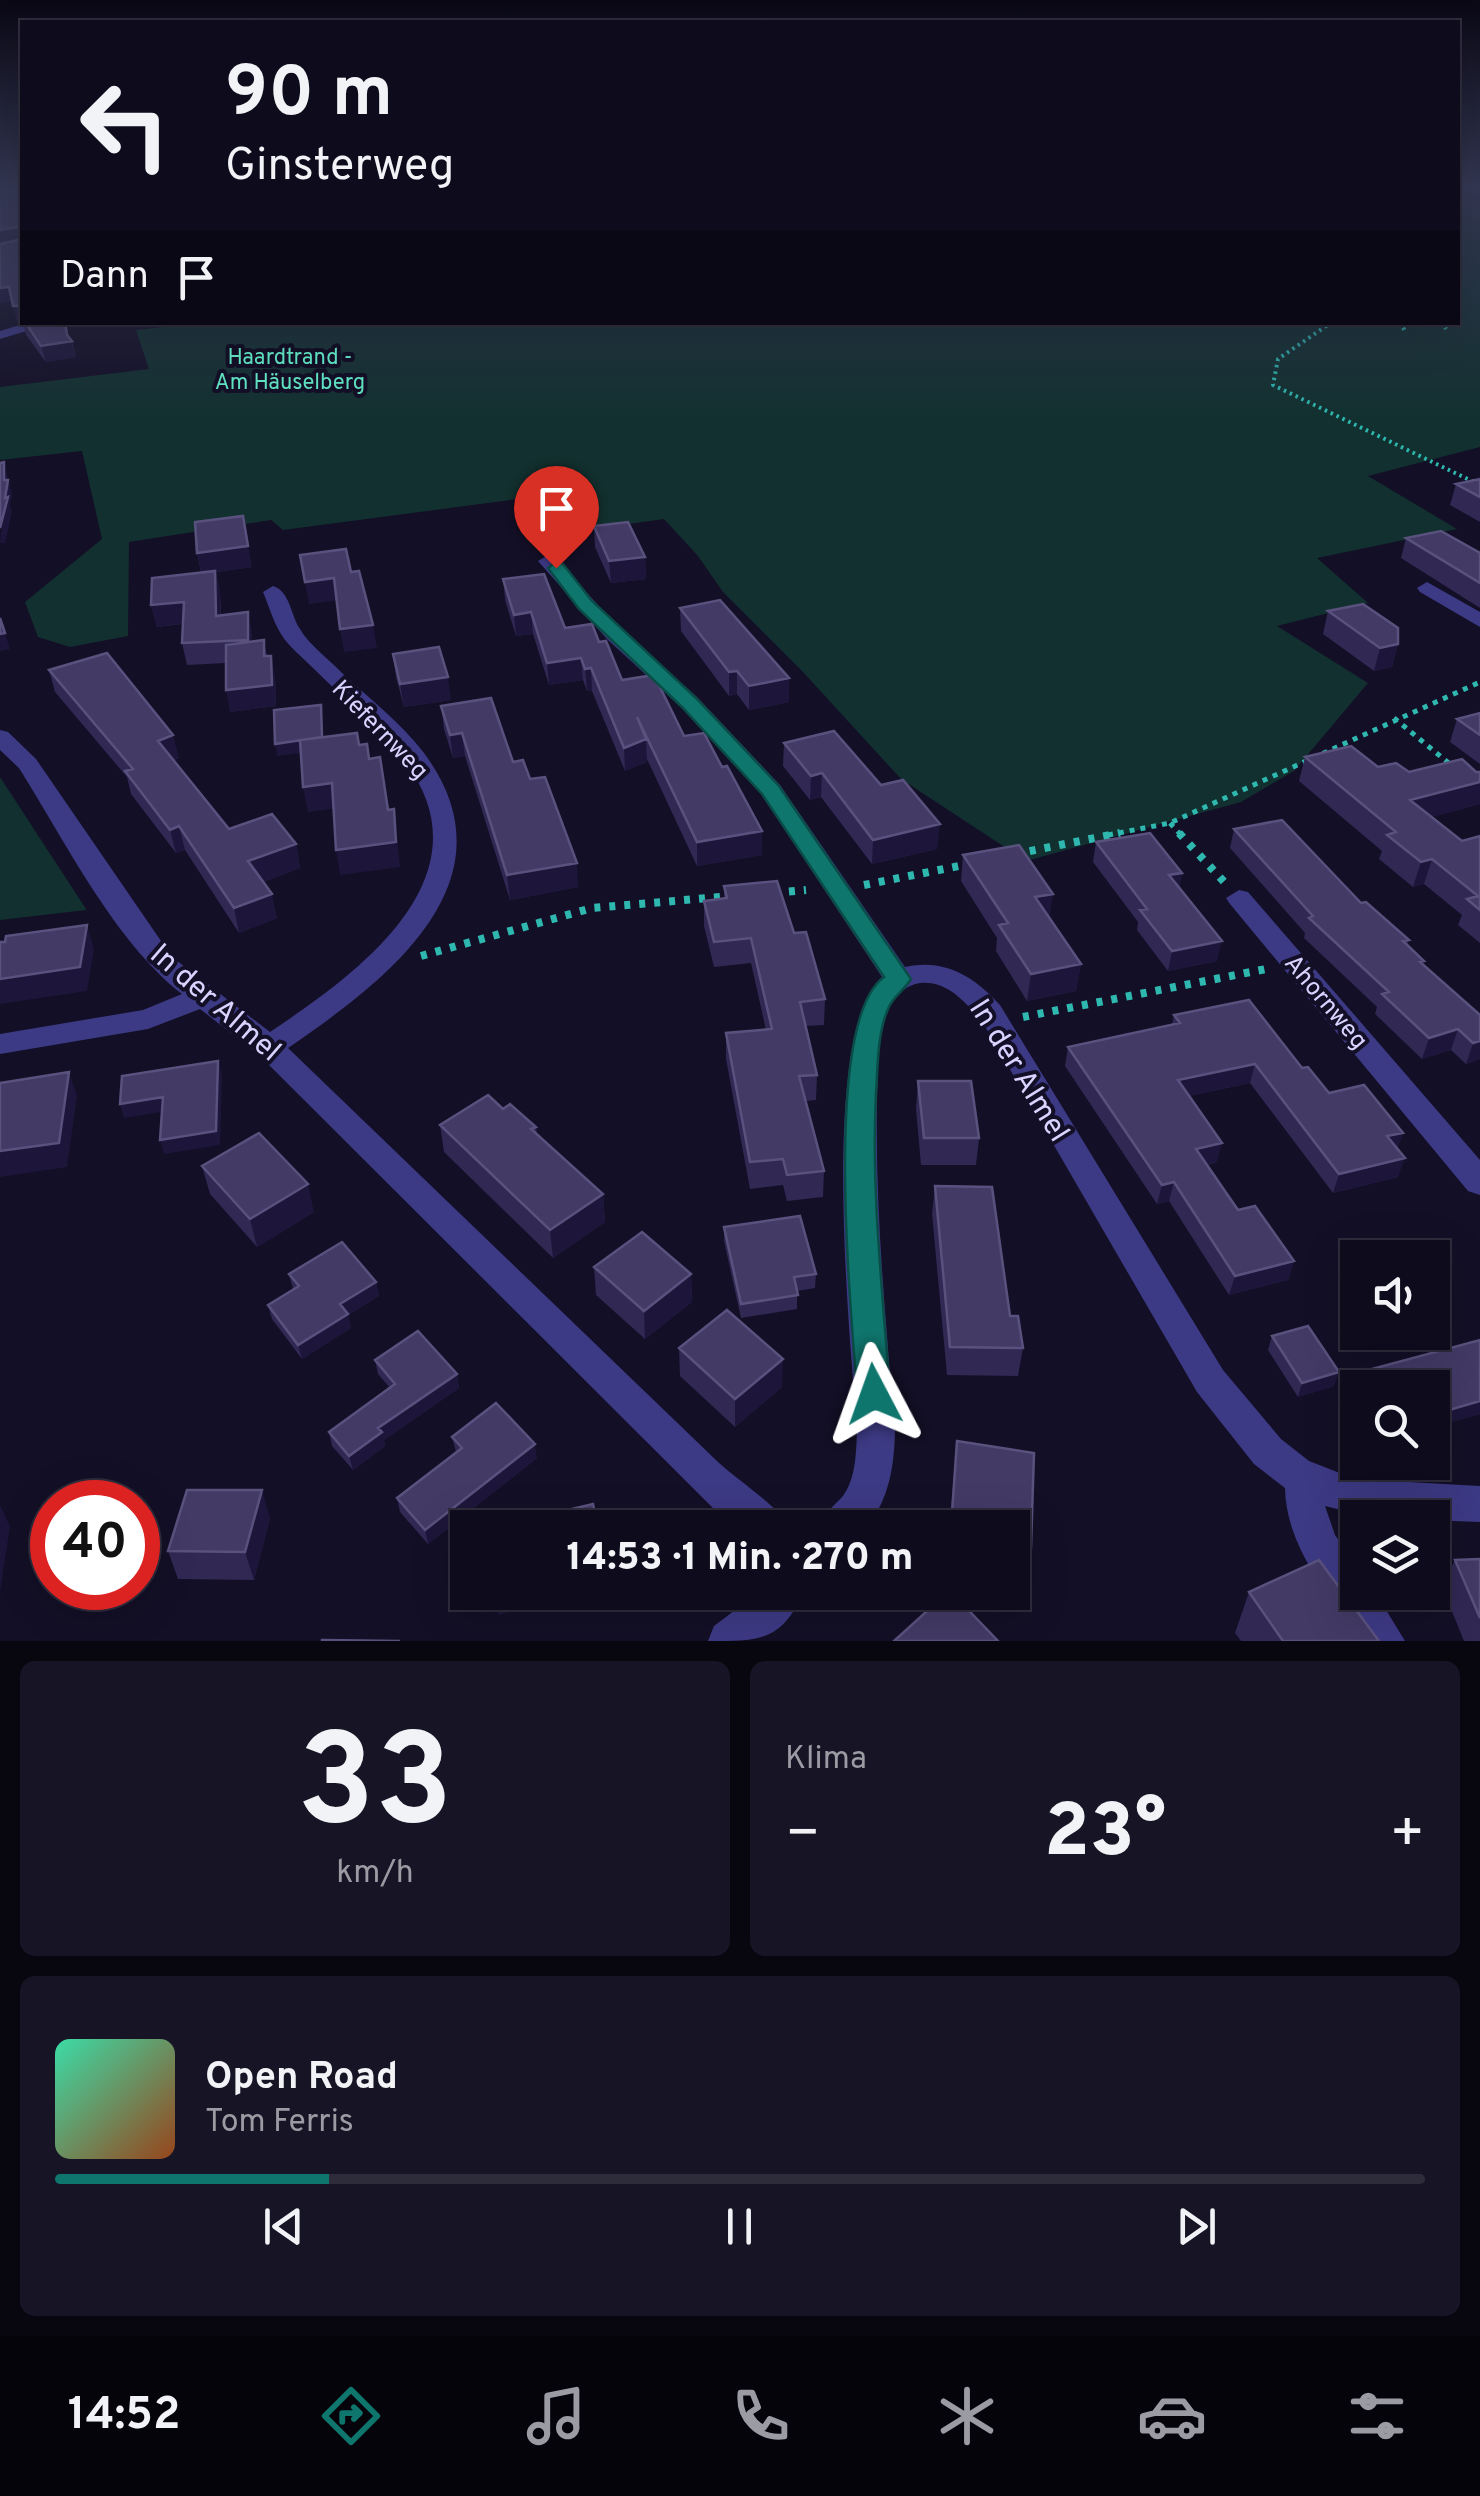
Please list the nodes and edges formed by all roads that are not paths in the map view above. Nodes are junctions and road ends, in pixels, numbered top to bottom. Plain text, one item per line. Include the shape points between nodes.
1 (38, 325) edge
2 (0, 336) edge
3 (548, 561) dead end
4 (1427, 588) dead end
5 (273, 592) dead end
6 (1480, 621) edge
7 (0, 738) edge
8 (1238, 898) road end
9 (898, 979) junction
10 (204, 996) junction
11 (0, 1044) edge
12 (269, 1047) junction
13 (1480, 1182) edge
14 (1304, 1482) junction
15 (1480, 1504) edge
16 (743, 1510) edge
17 (858, 1510) edge
18 (772, 1610) edge
19 (729, 1641) edge
20 (1384, 1641) edge

1 - 2 street
3 - 9 street via 771,790
4 - 6 street
5 - 12 street, Kiefernweg via 291,634 414,756 442,803 448,832 442,868 408,936 339,1000
7 - 10 street, In der Almel via 28,764 162,964
8 - 13 street, Ahornweg
9 - 14 street, In der Almel via 925,973 956,980 974,993 1210,1381 1240,1425
9 - 17 street via 880,997 868,1027 860,1136 876,1432 874,1480
10 - 11 street via 128,1024
10 - 12 street, In der Almel
12 - 16 street, In der Almel
14 - 15 street via 1394,1504
14 - 20 street via 1305,1514 1321,1549
18 - 19 street

